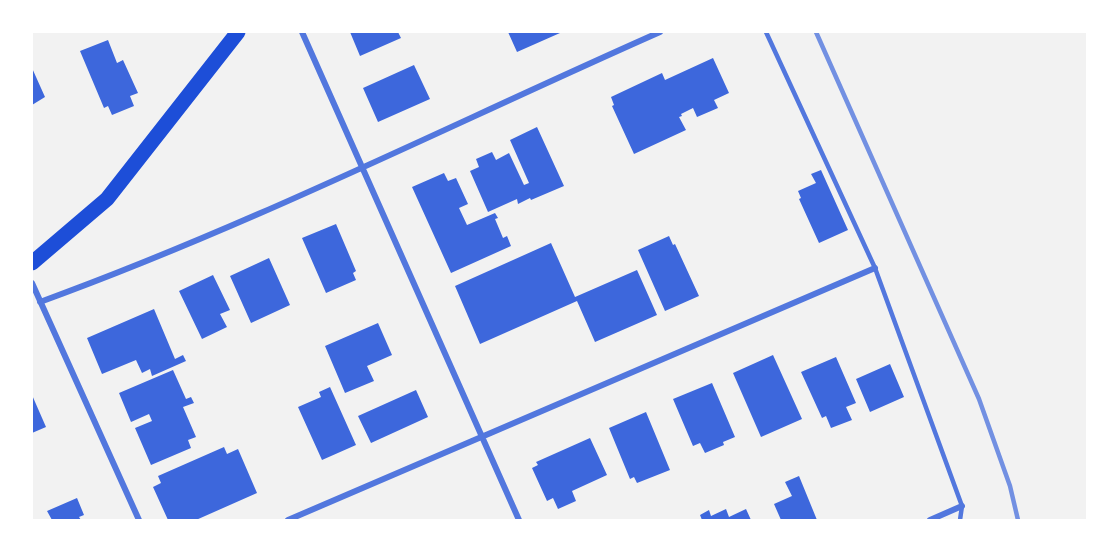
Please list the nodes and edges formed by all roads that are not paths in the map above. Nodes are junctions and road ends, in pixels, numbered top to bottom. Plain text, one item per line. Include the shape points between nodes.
1 (238, 32) edge
2 (302, 32) edge
3 (660, 32) edge
4 (766, 32) edge
5 (363, 168) junction
6 (32, 263) edge
7 (875, 268) junction
8 (32, 284) edge
9 (40, 302) junction
10 (482, 437) junction
11 (962, 506) junction
12 (140, 520) edge
13 (288, 520) edge
14 (519, 520) edge
15 (930, 520) edge
16 (960, 520) edge

1 - 6 main road via 107,199
2 - 5 street
3 - 5 street
4 - 7 lane
5 - 9 street
5 - 10 street
7 - 10 street
7 - 11 lane
8 - 9 street
9 - 12 street
10 - 13 street
10 - 14 street
11 - 15 street
11 - 16 lane

